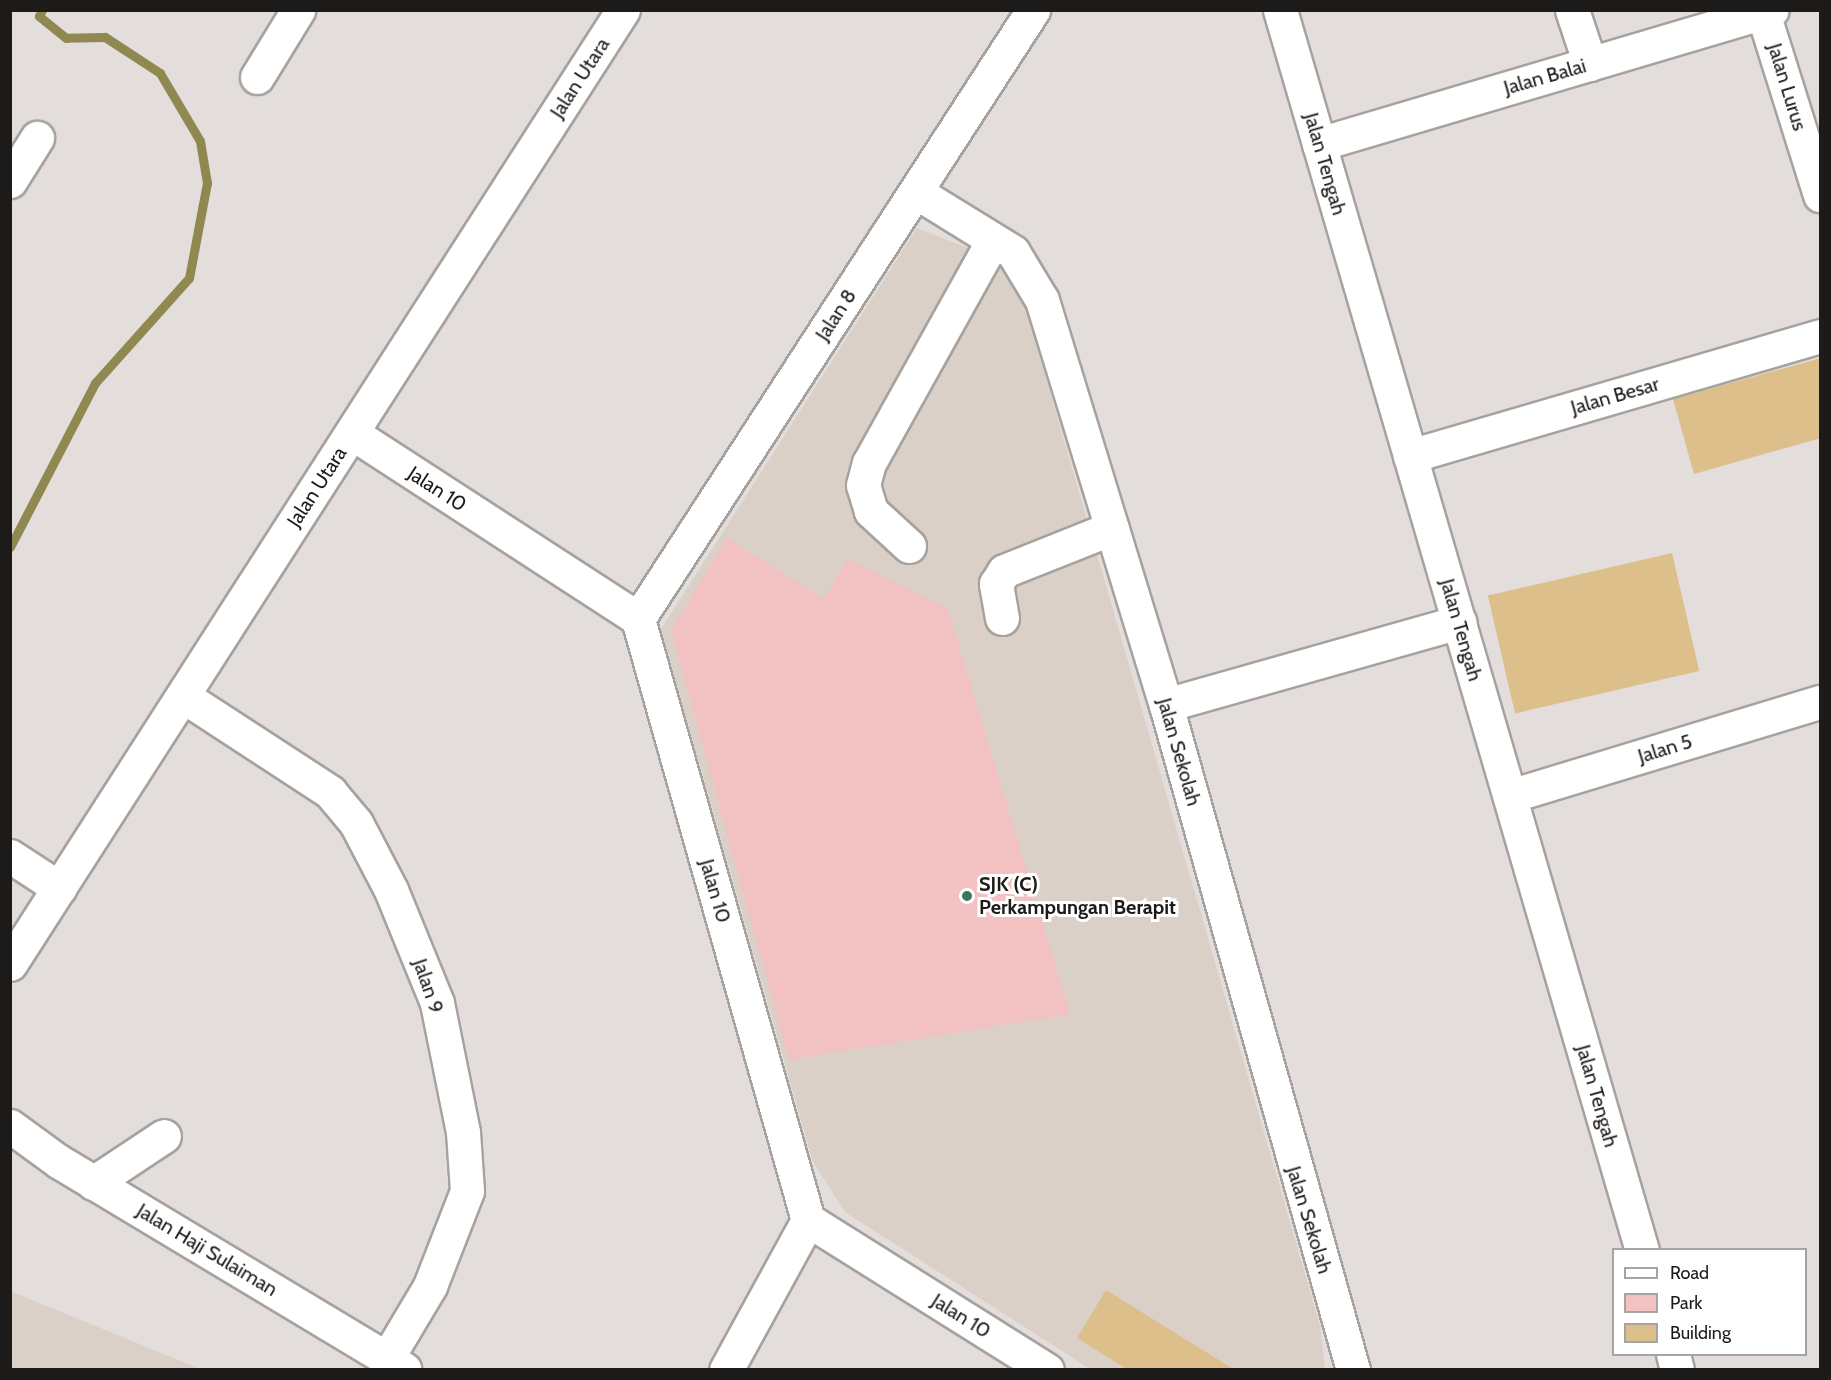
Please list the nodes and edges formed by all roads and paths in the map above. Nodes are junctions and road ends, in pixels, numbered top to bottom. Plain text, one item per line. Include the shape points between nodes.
1 (298, 10) edge
2 (623, 10) edge
3 (1034, 10) edge
4 (1280, 10) edge
5 (1572, 10) edge
6 (1768, 12) edge
7 (1590, 64) junction
8 (257, 77) dead end
9 (37, 138) dead end
10 (1319, 144) junction
11 (10, 181) edge
12 (916, 192) junction
13 (1821, 195) edge
14 (993, 240) junction
15 (1821, 336) edge
16 (352, 433) junction
17 (1410, 456) junction
18 (1112, 528) junction
19 (909, 546) dead end
20 (1002, 618) dead end
21 (638, 620) junction
22 (1459, 622) junction
23 (183, 696) junction
24 (1821, 702) edge
25 (1166, 705) junction
26 (1510, 796) junction
27 (10, 855) edge
28 (59, 888) junction
29 (10, 963) edge
30 (10, 1126) edge
31 (164, 1136) dead end
32 (93, 1183) junction
33 (808, 1220) junction
34 (1641, 1248) edge
35 (396, 1364) edge
36 (726, 1370) edge
37 (1047, 1370) edge
38 (1353, 1370) edge

1 - 8 street
2 - 16 street, Jalan Utara
3 - 12 street, Jalan 8
4 - 10 street, Jalan Tengah
5 - 7 street
6 - 7 street, Jalan Balai
6 - 13 street, Jalan Lurus
7 - 10 street, Jalan Balai
9 - 11 street
10 - 17 street, Jalan Tengah
12 - 14 street, Jalan Sekolah
12 - 21 street, Jalan 8
14 - 18 street, Jalan Sekolah via 1013,252 1042,300
14 - 19 street via 869,464 863,485 871,511
15 - 17 street, Jalan Besar
16 - 21 street, Jalan 10
16 - 23 street, Jalan Utara
17 - 22 street, Jalan Tengah
18 - 20 street via 1004,571 996,584
18 - 25 street, Jalan Sekolah
21 - 33 street, Jalan 10
22 - 25 street
22 - 26 street, Jalan Tengah
23 - 28 street, Jalan Utara
23 - 35 street, Jalan 9 via 330,792 356,823 437,1003 463,1132 467,1191
24 - 26 street, Jalan 5
25 - 38 street, Jalan Sekolah
26 - 34 street, Jalan Tengah
27 - 28 street
28 - 29 street, Jalan Utara
30 - 32 street, Jalan Haji Sulaiman
31 - 32 street
32 - 35 street, Jalan Haji Sulaiman
33 - 36 street
33 - 37 street, Jalan 10

